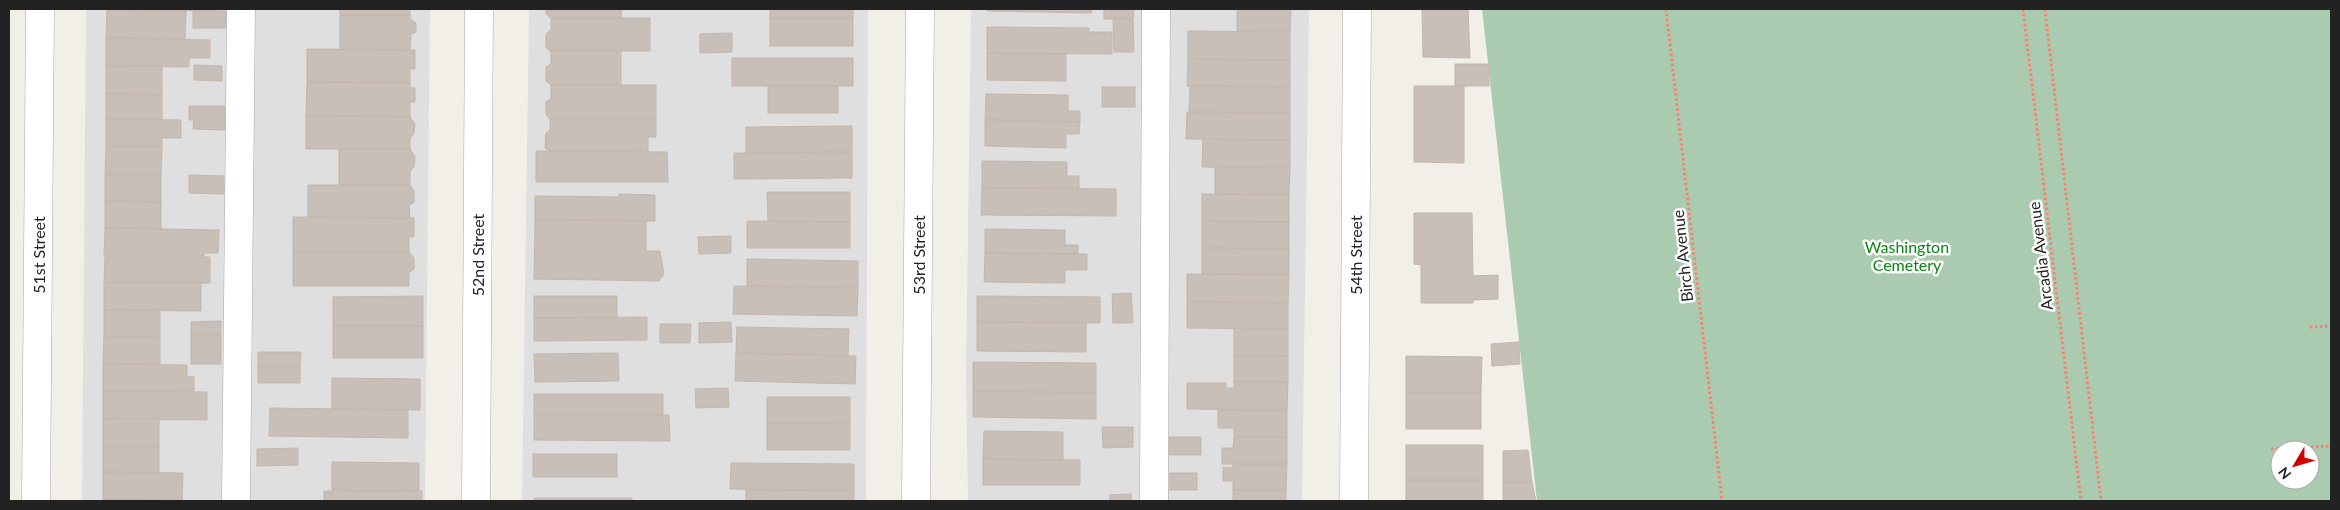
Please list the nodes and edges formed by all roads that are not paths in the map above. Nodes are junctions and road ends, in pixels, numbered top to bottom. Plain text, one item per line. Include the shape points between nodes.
1 (40, 9) edge
2 (241, 9) edge
3 (479, 9) edge
4 (920, 9) edge
5 (1156, 9) edge
6 (1357, 9) edge
7 (36, 501) edge
8 (236, 501) edge
9 (476, 501) edge
10 (916, 501) edge
11 (1154, 501) edge
12 (1354, 501) edge

1 - 7 street, 51st Street
2 - 8 street
3 - 9 street, 52nd Street
4 - 10 street, 53rd Street
5 - 11 street
6 - 12 street, 54th Street

